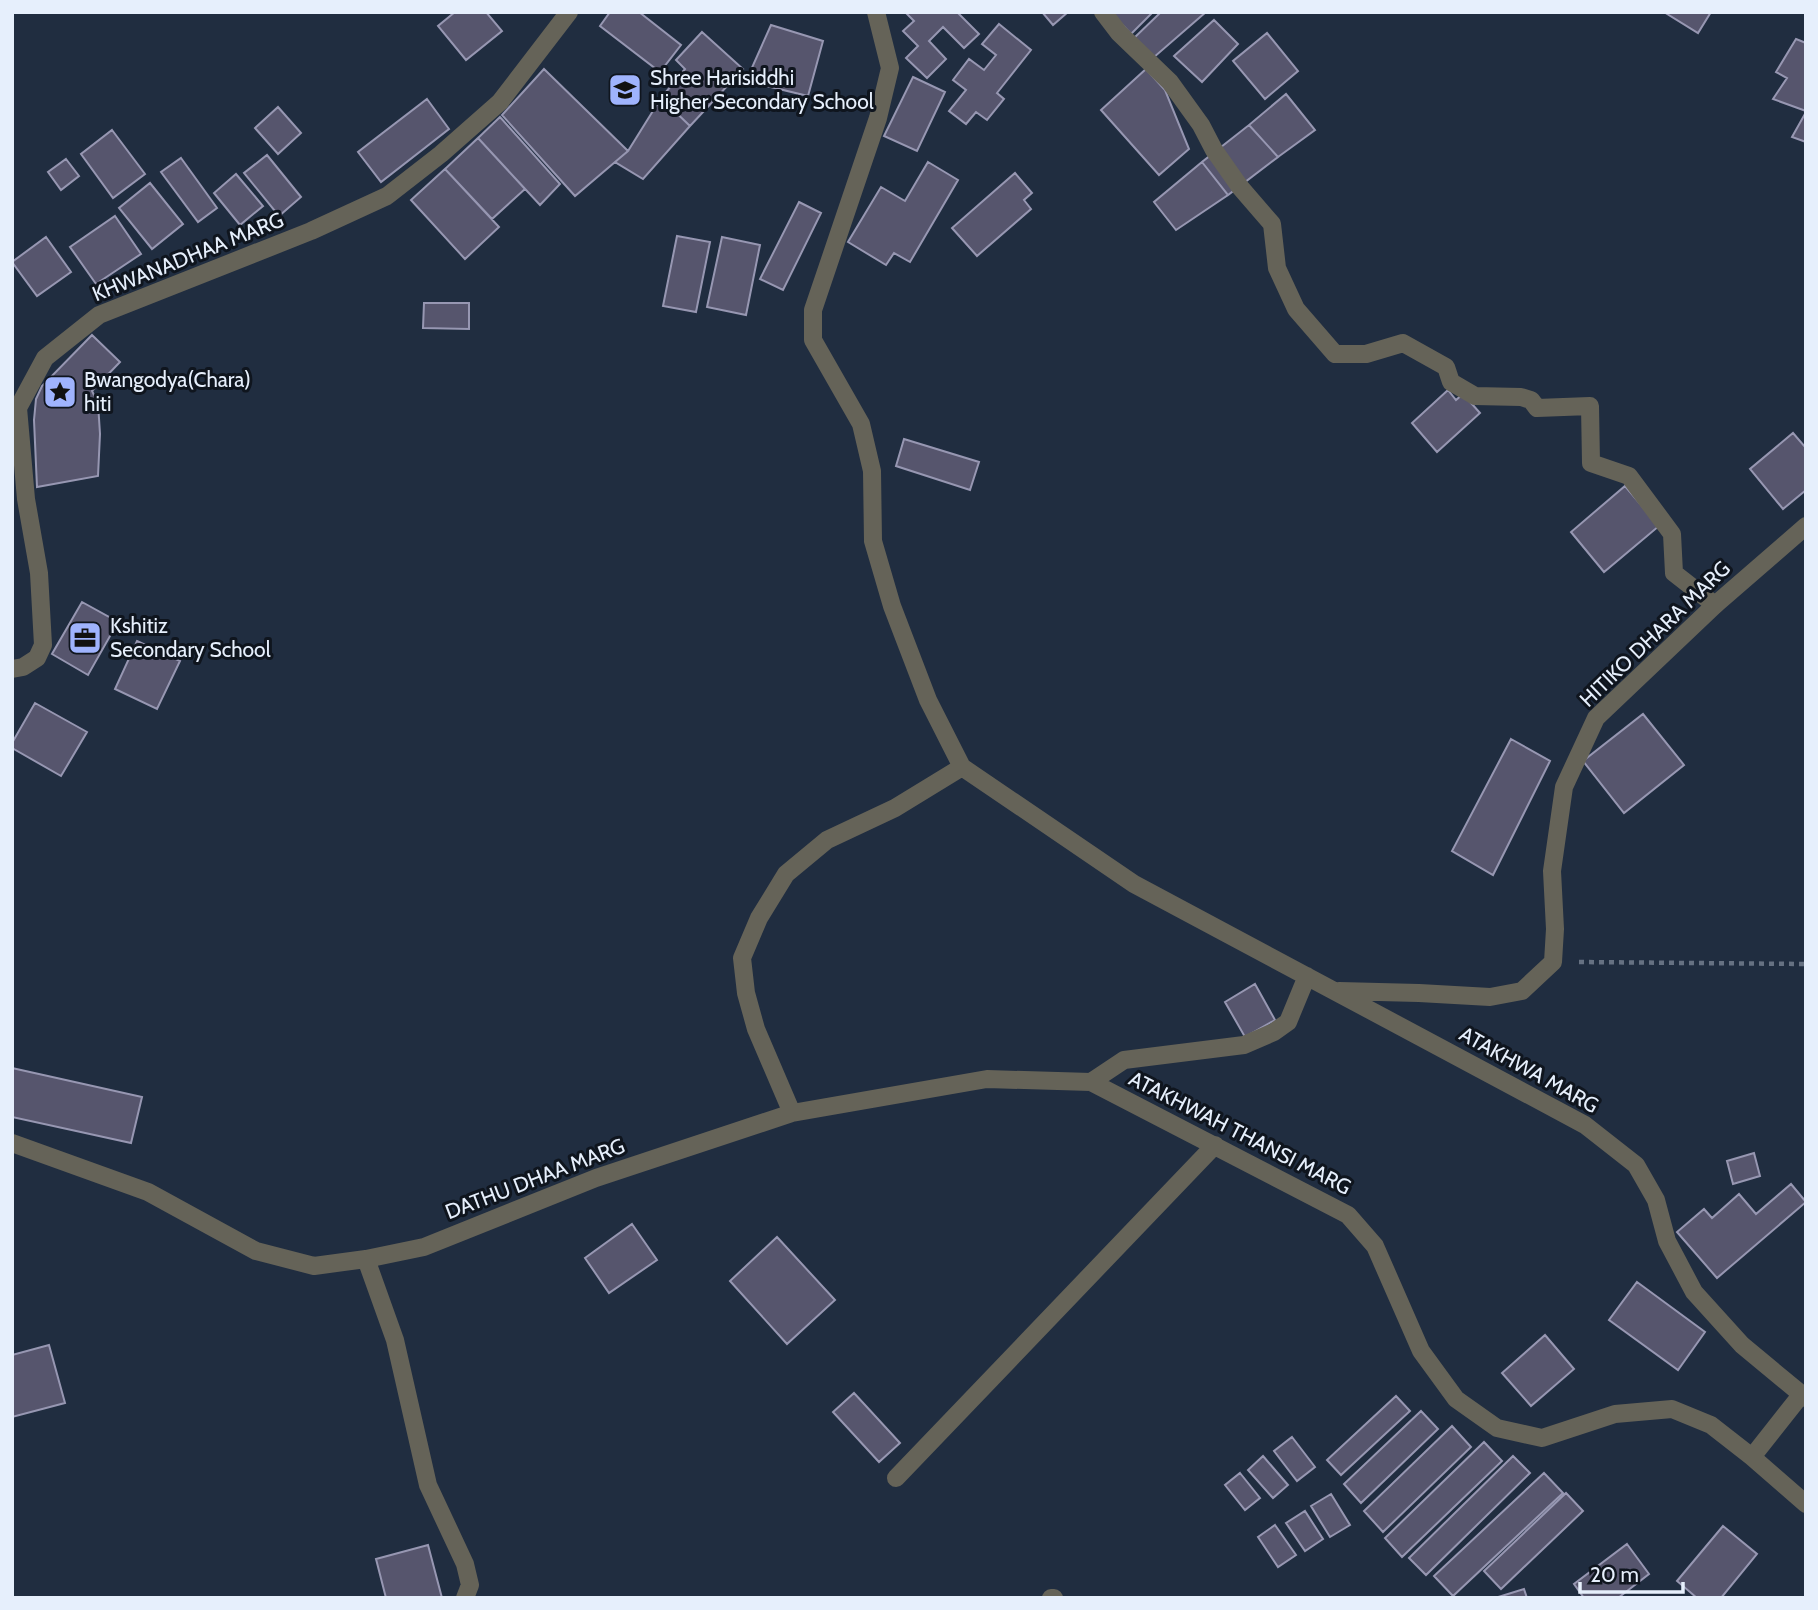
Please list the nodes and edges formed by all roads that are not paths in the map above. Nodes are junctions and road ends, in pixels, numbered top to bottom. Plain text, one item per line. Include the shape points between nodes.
1 (569, 12) edge
2 (876, 12) edge
3 (1103, 12) edge
4 (1806, 526) edge
5 (1715, 605) junction
6 (12, 668) edge
7 (961, 767) junction
8 (1307, 976) junction
9 (1335, 991) junction
10 (1091, 1082) junction
11 (792, 1113) junction
12 (12, 1143) edge
13 (1215, 1145) junction
14 (366, 1259) junction
15 (1803, 1397) edge
16 (1752, 1457) junction
17 (896, 1478) dead end
18 (1806, 1504) edge
19 (465, 1598) edge

1 - 6 street, KHWANADHAA MARG via 499,102 387,196 312,231 99,315 45,358 18,408 26,499 39,573 43,645 37,658
2 - 7 street via 890,68 878,118 813,310 813,340 862,424 872,471 873,541 928,700
3 - 5 street via 1170,82 1240,187 1272,224 1277,268 1296,309 1335,354 1366,354 1403,344 1446,367 1451,382 1475,396 1521,397 1537,408 1590,407 1591,463 1629,476 1672,534 1674,573
4 - 5 street, HITIKO DHARA MARG
5 - 9 street, HITIKO DHARA MARG via 1596,718 1564,787 1552,871 1553,962 1522,991 1490,997
7 - 8 street, ATAKHWA MARG via 1134,884
7 - 11 street via 895,808 827,840 786,874 759,918 743,958 746,993 755,1028
8 - 9 street, ATAKHWA MARG
8 - 10 street via 1288,1021 1274,1032 1244,1045 1124,1060
9 - 15 street, ATAKHWA MARG via 1584,1125 1636,1165 1656,1200 1667,1241 1694,1292 1742,1345
10 - 11 street, DATHU DHAA MARG via 987,1079
10 - 13 street, ATAKHWAH THANSI MARG
11 - 14 street, DATHU DHAA MARG via 596,1178 424,1247
12 - 14 street, DATHU DHAA MARG via 148,1192 256,1251 314,1266
13 - 16 street, ATAKHWAH THANSI MARG via 1348,1215 1375,1246 1421,1351 1456,1399 1497,1428 1542,1438 1615,1414 1671,1409 1711,1425
13 - 17 street
14 - 19 street via 395,1339 428,1485 465,1564 470,1585
15 - 16 street
16 - 18 street, ATAKHWAH THANSI MARG

